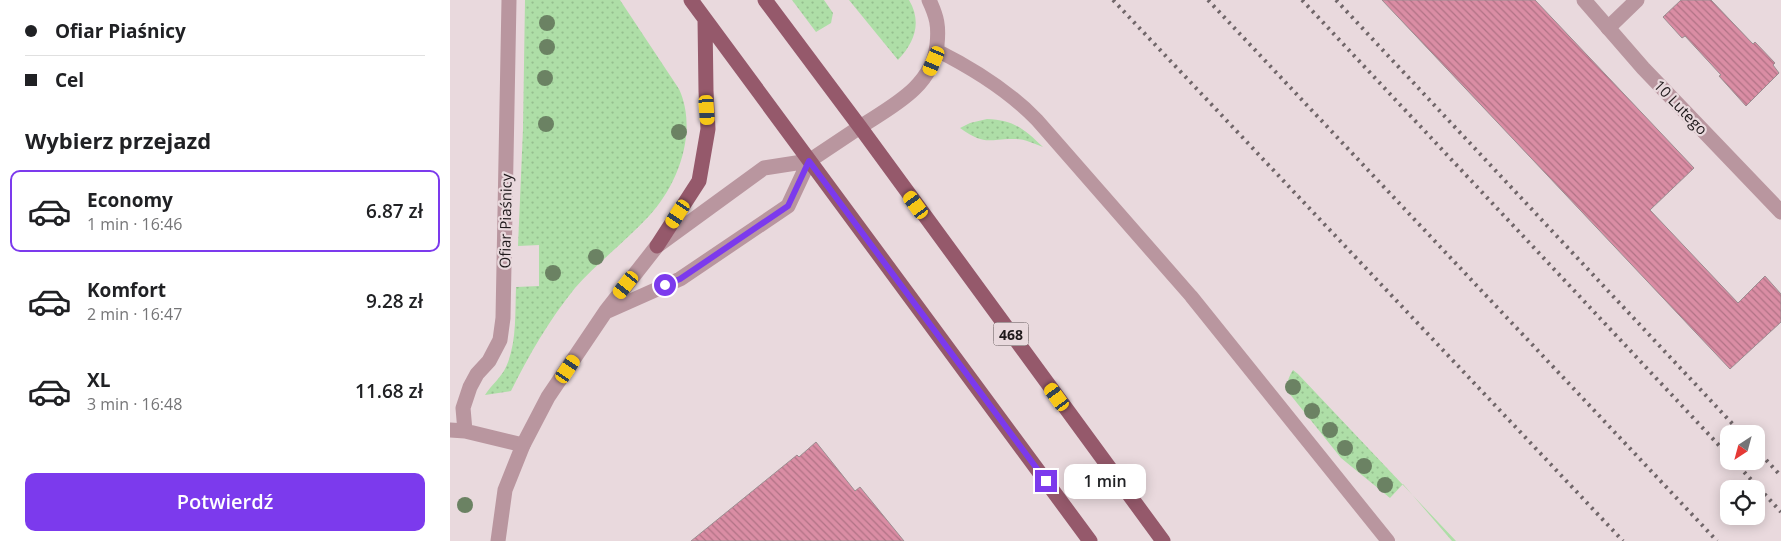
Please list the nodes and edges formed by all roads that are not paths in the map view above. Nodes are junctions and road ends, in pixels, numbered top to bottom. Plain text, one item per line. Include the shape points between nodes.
1 (509, 0) edge
2 (691, 0) edge
3 (765, 0) edge
4 (929, 0) edge
5 (1584, 0) edge
6 (1637, 0) edge
7 (705, 19) junction
8 (1608, 28) junction
9 (936, 50) junction
10 (860, 127) junction
11 (809, 161) junction
12 (1781, 212) edge
13 (657, 246) junction
14 (606, 311) junction
15 (457, 431) edge
16 (522, 445) junction
17 (498, 541) edge
18 (1090, 541) edge
19 (1163, 541) edge
20 (1388, 541) edge

1 - 15 street, Ofiar Piaśnicy via 503,318 500,340 470,387
2 - 7 main road
3 - 10 main road, 468
4 - 9 street via 939,30
5 - 8 street, 10 Lutego
6 - 8 street
7 - 11 main road
7 - 13 main road via 708,129 699,181
8 - 12 street, 10 Lutego
9 - 10 street via 923,80 902,99
9 - 20 lane via 1020,102 1191,296
10 - 11 street
10 - 19 main road, 468
11 - 13 street via 764,168
11 - 14 street via 788,206 680,279
11 - 18 main road
13 - 14 street
14 - 16 street via 548,397
15 - 16 street
16 - 17 street via 505,490

